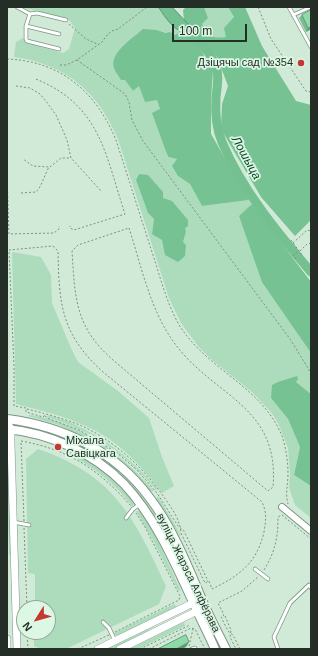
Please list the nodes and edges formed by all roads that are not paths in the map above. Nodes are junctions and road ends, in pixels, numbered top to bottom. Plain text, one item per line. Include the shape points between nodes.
1 (17, 7) edge
2 (289, 7) edge
3 (311, 7) edge
4 (30, 14) junction
5 (293, 15) junction
6 (66, 20) road end
7 (26, 26) junction
8 (59, 34) dead end
9 (311, 47) edge
10 (59, 49) dead end
11 (8, 425) edge
12 (140, 504) junction
13 (285, 506) road end
14 (126, 518) dead end
15 (13, 522) junction
16 (29, 525) dead end
17 (311, 531) edge
18 (255, 569) dead end
19 (268, 579) dead end
20 (311, 588) edge
21 (203, 602) junction
22 (193, 603) junction
23 (197, 611) junction
24 (103, 622) dead end
25 (7, 639) edge
26 (115, 640) junction
27 (7, 649) edge
28 (17, 649) edge
29 (98, 649) edge
30 (120, 649) edge
31 (215, 649) edge
32 (226, 649) edge
33 (278, 649) edge

1 - 4 lane
2 - 5 lane
3 - 5 lane
4 - 6 lane via 37,13
4 - 7 lane
5 - 9 lane
7 - 8 lane
7 - 10 lane via 25,37 28,41
11 - 12 main road, вуліца Жарэса Алфёрава via 57,441 82,453 105,467
11 - 15 street
11 - 21 main road, вуліца Жарэса Алфёрава via 39,424 74,436 110,458 130,475 162,517
12 - 14 lane
12 - 22 main road, вуліца Жарэса Алфёрава via 164,542
13 - 17 street
15 - 16 lane
15 - 28 street
18 - 19 lane
20 - 33 lane via 309,585 290,603 274,637
21 - 22 street
21 - 23 street
21 - 32 main road, вуліца Жарэса Алфёрава
22 - 23 main road, вуліца Жарэса Алфёрава
22 - 26 street
23 - 30 street
23 - 31 main road, вуліца Жарэса Алфёрава
24 - 26 lane
25 - 27 street
26 - 29 street

